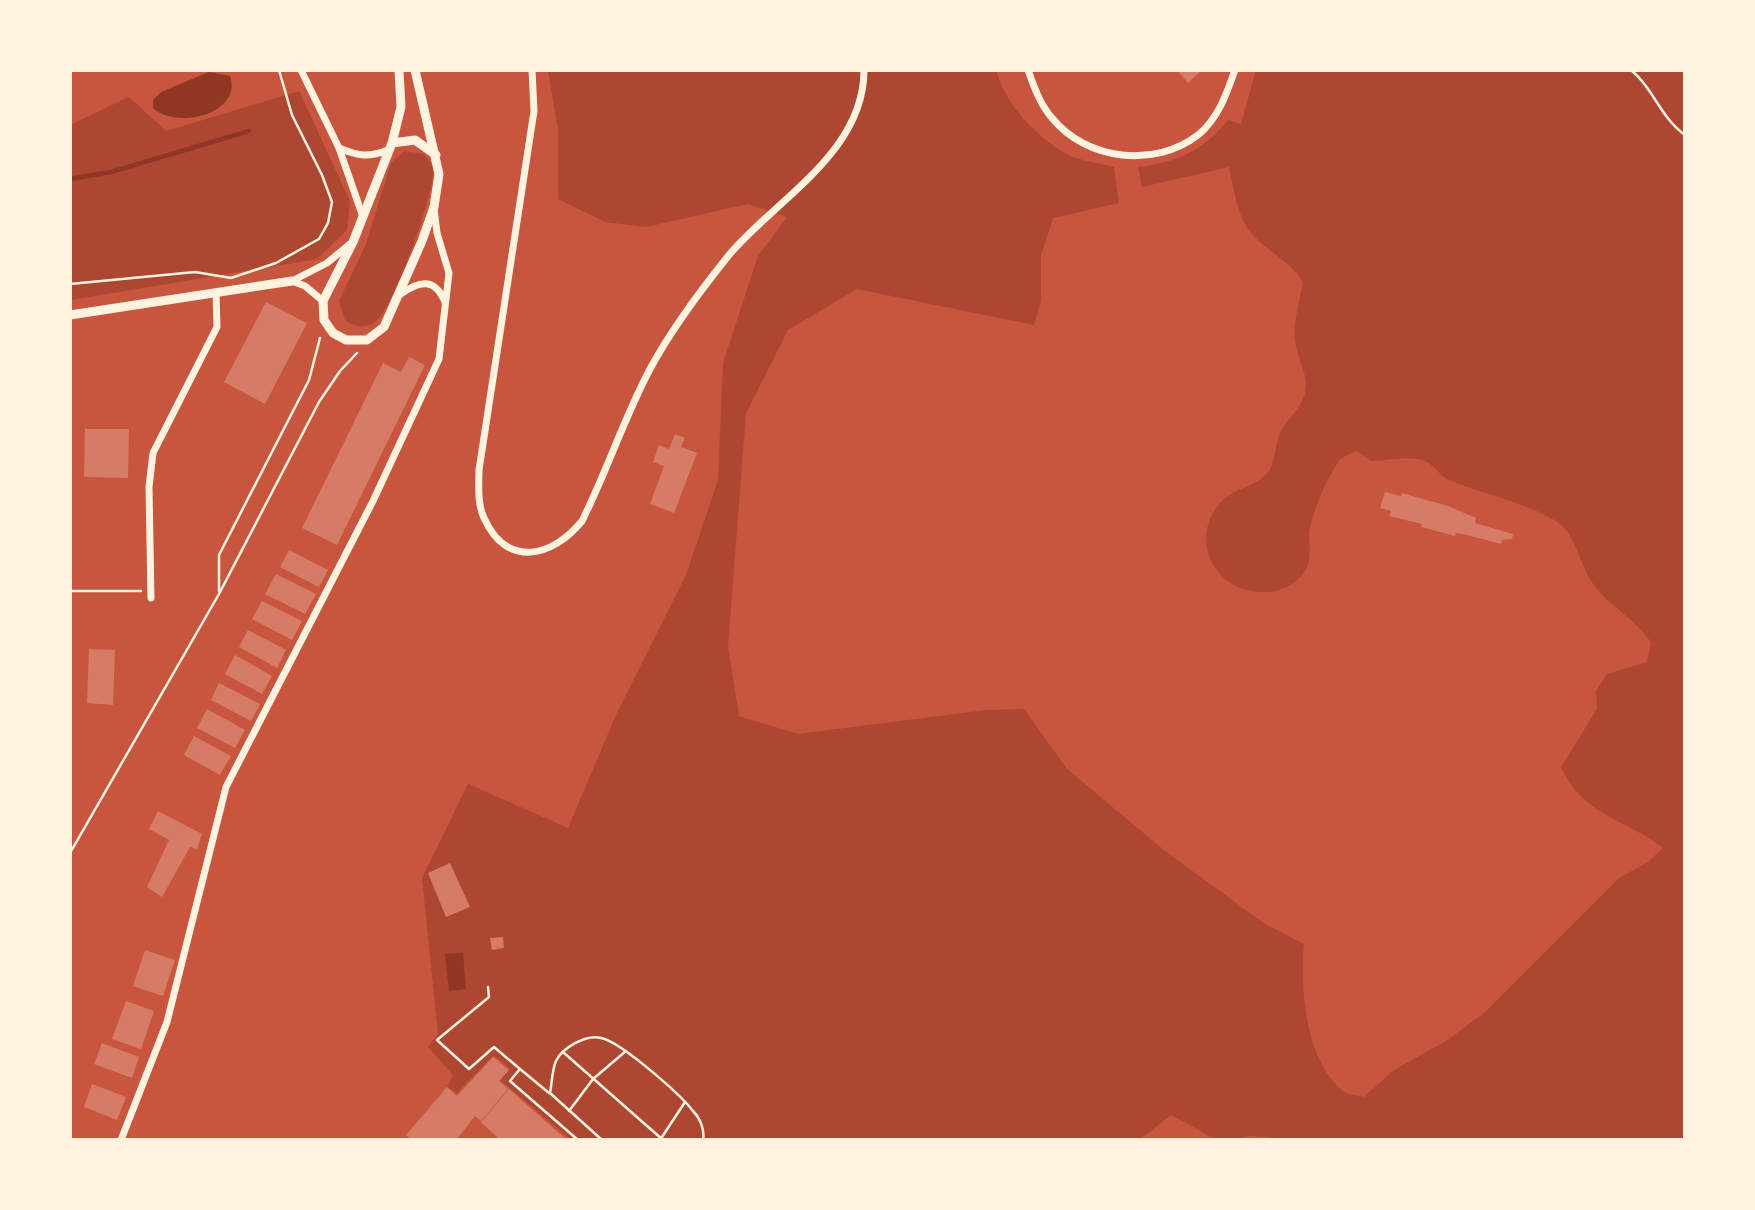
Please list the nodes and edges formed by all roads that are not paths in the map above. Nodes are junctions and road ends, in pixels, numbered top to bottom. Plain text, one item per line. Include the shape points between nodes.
1 (300, 70) edge
2 (399, 70) edge
3 (415, 70) edge
4 (532, 70) edge
5 (864, 70) edge
6 (1028, 70) edge
7 (1235, 70) edge
8 (390, 147) junction
9 (339, 148) junction
10 (436, 155) junction
11 (433, 207) junction
12 (363, 217) junction
13 (353, 242) junction
14 (292, 281) junction
15 (216, 293) junction
16 (401, 294) junction
17 (323, 301) junction
18 (446, 305) junction
19 (70, 315) edge
20 (151, 595) road end
21 (121, 1140) edge

1 - 9 street
2 - 8 street via 401,107
3 - 10 street
4 - 5 street via 534,111 478,493 482,516 496,539 531,553 548,550 568,538 582,521 650,369 683,314 731,253 842,141 857,107
6 - 7 street via 1036,95 1053,120 1083,145 1119,156 1163,154 1199,134 1223,105
8 - 9 street via 373,156
8 - 10 street via 415,139
8 - 12 street
9 - 12 street
10 - 11 street via 439,174
11 - 16 street
11 - 18 street via 449,273
12 - 13 street
13 - 14 street via 327,264
13 - 17 street
14 - 15 street
14 - 17 street
15 - 19 street
15 - 20 street via 217,327 153,453 149,487
16 - 17 street via 384,327 367,340 346,340 333,333 324,320
16 - 18 street via 416,282 429,283 440,289
18 - 21 street via 439,359 429,385 226,787 167,1022

